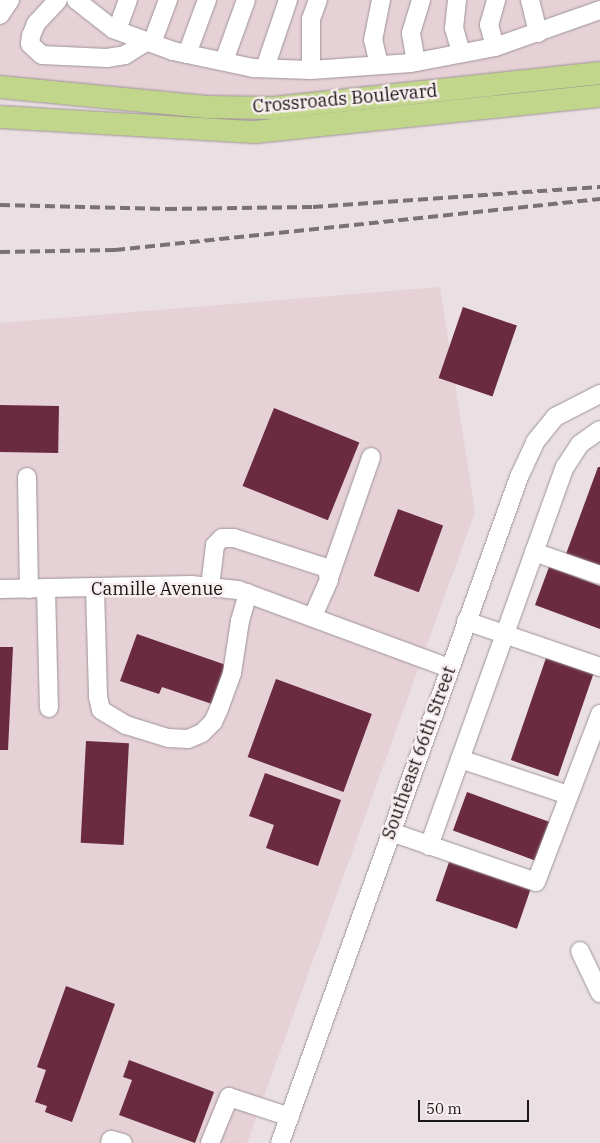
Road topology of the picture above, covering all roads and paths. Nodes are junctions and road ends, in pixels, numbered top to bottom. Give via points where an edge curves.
1 (10, 0) edge
2 (58, 0) edge
3 (76, 0) edge
4 (128, 0) edge
5 (168, 0) edge
6 (207, 0) edge
7 (246, 0) edge
8 (288, 0) edge
9 (318, 0) edge
10 (381, 0) edge
11 (421, 0) edge
12 (457, 0) edge
13 (496, 0) edge
14 (530, 0) edge
15 (597, 8) edge
16 (0, 15) edge
17 (117, 30) junction
18 (538, 33) junction
19 (149, 42) junction
20 (495, 47) junction
21 (461, 53) junction
22 (187, 54) junction
23 (224, 61) junction
24 (416, 62) junction
25 (379, 65) junction
26 (264, 68) junction
27 (311, 70) junction
28 (600, 73) edge
29 (0, 87) edge
30 (600, 96) edge
31 (0, 116) edge
32 (600, 394) edge
33 (600, 430) edge
34 (371, 457) dead end
35 (27, 477) dead end
36 (534, 552) junction
37 (330, 575) junction
38 (600, 575) edge
39 (210, 587) junction
40 (95, 588) junction
41 (0, 589) edge
42 (37, 589) junction
43 (248, 593) junction
44 (313, 616) junction
45 (466, 621) junction
46 (504, 636) junction
47 (600, 667) edge
48 (449, 668) junction
49 (49, 708) dead end
50 (600, 714) edge
51 (460, 759) junction
52 (568, 795) junction
53 (391, 832) junction
54 (429, 846) junction
55 (580, 951) dead end
56 (600, 993) edge
57 (290, 1117) junction
58 (110, 1143) edge
59 (123, 1143) edge
60 (210, 1143) edge
61 (280, 1143) edge

1 - 16 street
2 - 19 street via 36,24 31,36 30,44 42,55 107,58 125,55
3 - 17 street
4 - 17 street
5 - 19 street
6 - 22 street
7 - 23 street
8 - 26 street
9 - 27 street via 311,19
10 - 25 street via 373,40
11 - 24 street via 411,33
12 - 21 street via 454,28
13 - 20 street via 489,25
14 - 18 street
15 - 18 street
17 - 19 street
18 - 20 street
19 - 22 street
20 - 21 street
21 - 24 street
22 - 23 street
23 - 26 street
24 - 25 street
25 - 27 street
26 - 27 street
28 - 29 main road, Crossroads Boulevard via 273,108 207,107
30 - 31 main road, Crossroads Boulevard via 255,132
32 - 45 street, Southeast 66th Street via 556,417 535,442
33 - 36 street via 580,444 565,467
34 - 37 street
35 - 42 street
36 - 38 street
36 - 46 street
37 - 39 street via 327,568 234,538 222,538 212,554
37 - 44 street
39 - 40 street, Camille Avenue
39 - 43 street, Camille Avenue
40 - 42 street, Camille Avenue
40 - 43 street via 98,698 102,710 126,725 168,738 188,738 202,733 213,722 232,673
41 - 42 street, Camille Avenue
42 - 49 street
43 - 44 street, Camille Avenue
44 - 48 street, Camille Avenue
45 - 46 street
45 - 48 street, Southeast 66th Street
46 - 47 street
46 - 51 street
48 - 53 street, Southeast 66th Street
50 - 52 street
51 - 52 street
51 - 54 street
52 - 54 street via 536,882
53 - 54 street
53 - 57 street, Southeast 66th Street
55 - 56 street
57 - 60 street via 229,1097
57 - 61 street, Southeast 66th Street
58 - 59 street via 110,1140

